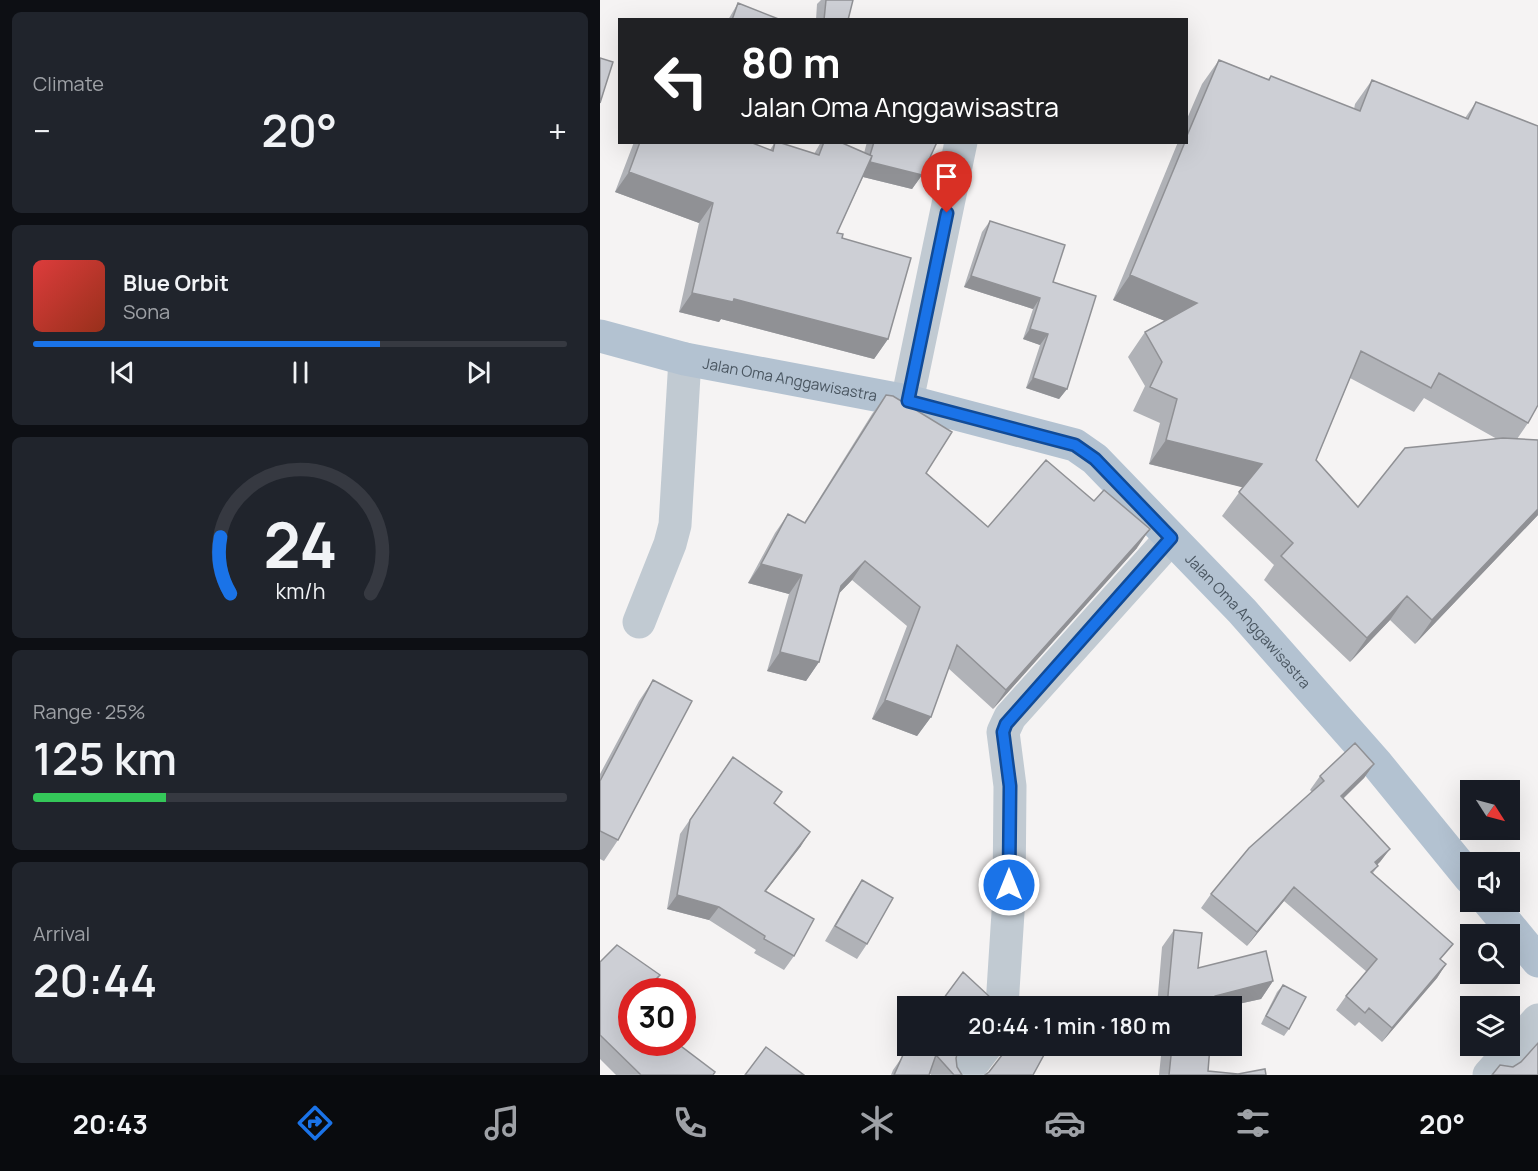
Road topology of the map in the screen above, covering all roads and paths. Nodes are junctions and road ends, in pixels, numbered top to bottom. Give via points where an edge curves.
1 (961, 144) edge
2 (600, 336) edge
3 (685, 359) junction
4 (908, 401) junction
5 (1171, 538) junction
6 (639, 622) dead end
7 (1460, 866) edge
8 (1497, 912) edge
9 (1538, 961) edge
10 (1003, 996) edge
11 (1538, 1020) edge
12 (978, 1056) edge
13 (964, 1075) edge
14 (1489, 1075) edge

1 - 4 street
2 - 3 main road, Jalan Oma Anggawisastra
3 - 4 main road, Jalan Oma Anggawisastra
3 - 6 street via 675,525
4 - 5 main road, Jalan Oma Anggawisastra via 1075,445 1095,459
5 - 7 main road, Jalan Oma Anggawisastra via 1377,764
5 - 10 street via 1010,717 1003,732 1010,808
8 - 9 main road
11 - 14 street
12 - 13 street

